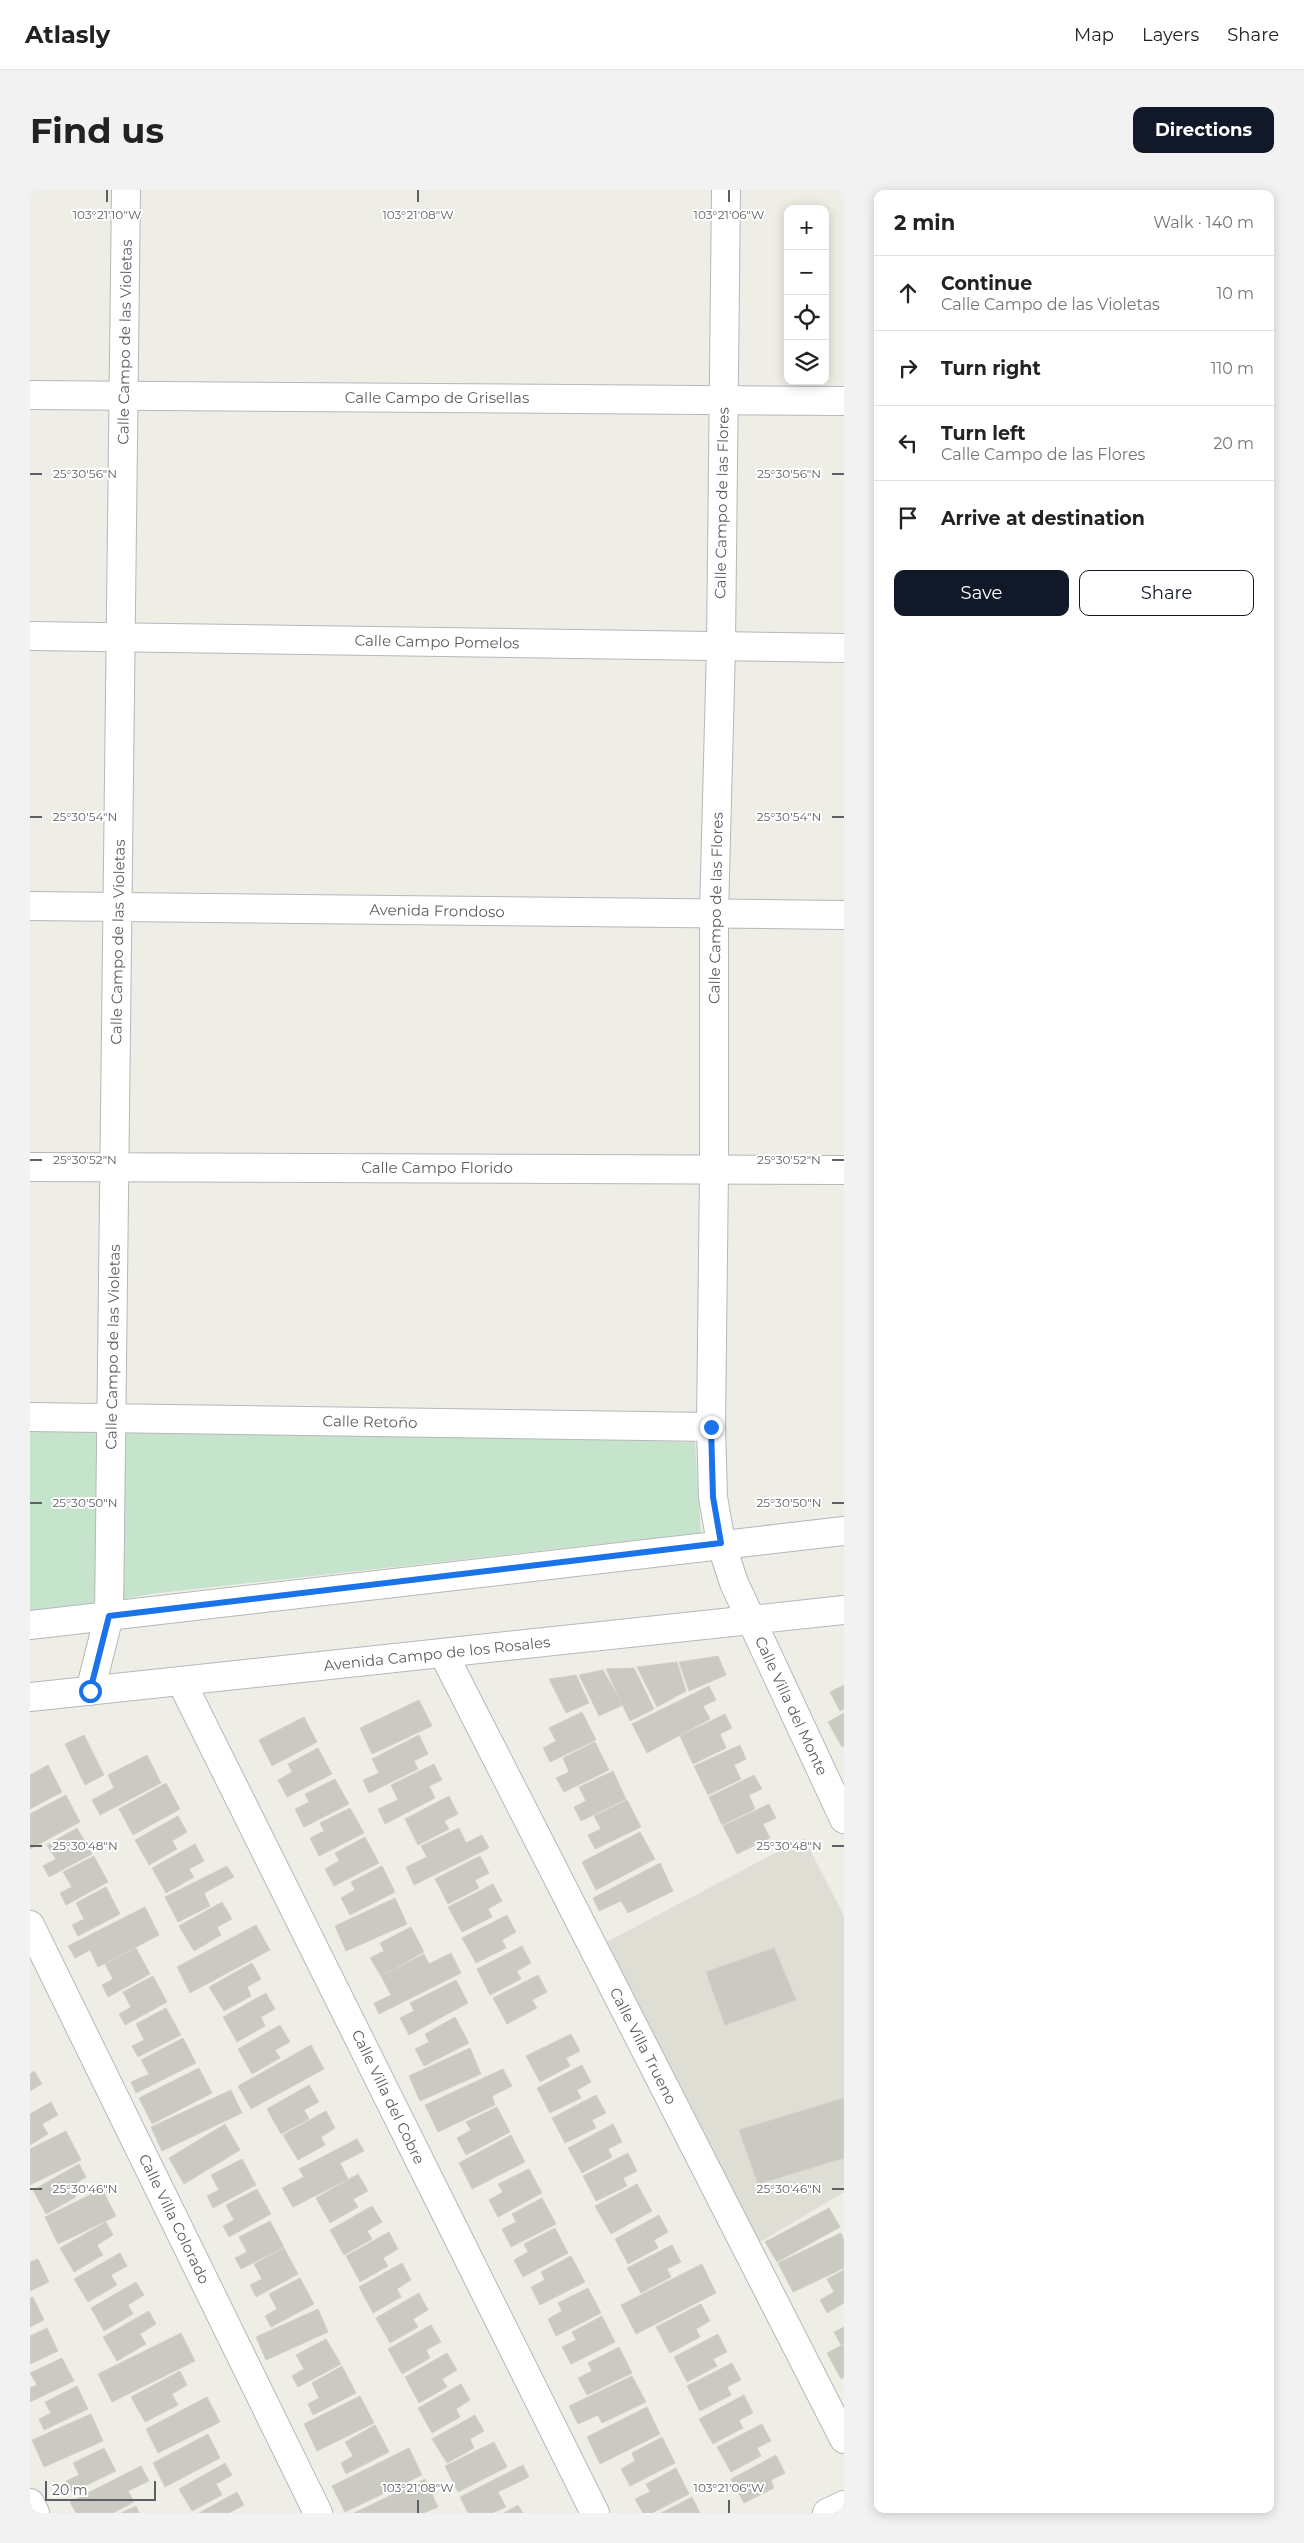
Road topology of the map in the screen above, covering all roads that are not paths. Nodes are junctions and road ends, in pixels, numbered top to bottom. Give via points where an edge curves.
1 (126, 190) edge
2 (726, 190) edge
3 (30, 395) edge
4 (124, 396) junction
5 (724, 400) junction
6 (844, 401) edge
7 (30, 636) edge
8 (121, 638) junction
9 (721, 647) junction
10 (844, 648) edge
11 (30, 906) edge
12 (118, 907) junction
13 (714, 914) junction
14 (844, 915) edge
15 (30, 1167) edge
16 (116, 1167) junction
17 (714, 1170) junction
18 (844, 1170) edge
19 (30, 1417) edge
20 (113, 1418) junction
21 (711, 1427) junction
22 (844, 1531) edge
23 (721, 1543) junction
24 (844, 1610) edge
25 (109, 1616) junction
26 (751, 1620) junction
27 (30, 1625) edge
28 (443, 1653) junction
29 (181, 1681) junction
30 (90, 1691) junction
31 (30, 1697) edge
32 (844, 1818) edge
33 (30, 1925) edge
34 (844, 2439) edge
35 (30, 2503) edge
36 (844, 2504) edge
37 (35, 2513) edge
38 (318, 2513) edge
39 (595, 2513) edge
40 (827, 2513) edge

1 - 4 street, Calle Campo de las Violetas
2 - 5 street, Calle Campo de las Flores
3 - 4 street, Calle Campo de Grisellas
4 - 5 street, Calle Campo de Grisellas
4 - 8 street, Calle Campo de las Violetas
5 - 6 street, Calle Campo de Grisellas
5 - 9 street, Calle Campo de las Flores
7 - 8 street, Calle Campo Pomelos
8 - 9 street, Calle Campo Pomelos
8 - 12 street, Calle Campo de las Violetas
9 - 10 street, Calle Campo Pomelos
9 - 13 street, Calle Campo de las Flores
11 - 12 street, Avenida Frondoso
12 - 13 street, Avenida Frondoso
12 - 16 street, Calle Campo de las Violetas
13 - 14 street, Avenida Frondoso
13 - 17 street, Calle Campo de las Flores
15 - 16 street, Calle Campo Florido
16 - 17 street, Calle Campo Florido
16 - 20 street, Calle Campo de las Violetas
17 - 18 street, Calle Campo Florido
17 - 21 street, Calle Campo de las Flores
19 - 20 street, Calle Retoño
20 - 21 street, Calle Retoño
20 - 25 street, Calle Campo de las Violetas
21 - 23 street, Calle Campo de las Flores via 713,1497
22 - 23 street
23 - 25 street
23 - 26 street, Calle Campo de las Flores
24 - 26 street, Avenida Campo de los Rosales
25 - 27 street
25 - 30 street, Calle Campo de las Violetas
26 - 28 street, Avenida Campo de los Rosales
26 - 32 street, Calle Villa del Monte
28 - 29 street, Avenida Campo de los Rosales
28 - 34 street, Calle Villa Trueno
29 - 30 street, Avenida Campo de los Rosales
29 - 39 street, Calle Villa del Cobre
30 - 31 street, Avenida Campo de los Rosales
33 - 38 street, Calle Villa Colorado
35 - 37 street
36 - 40 street

